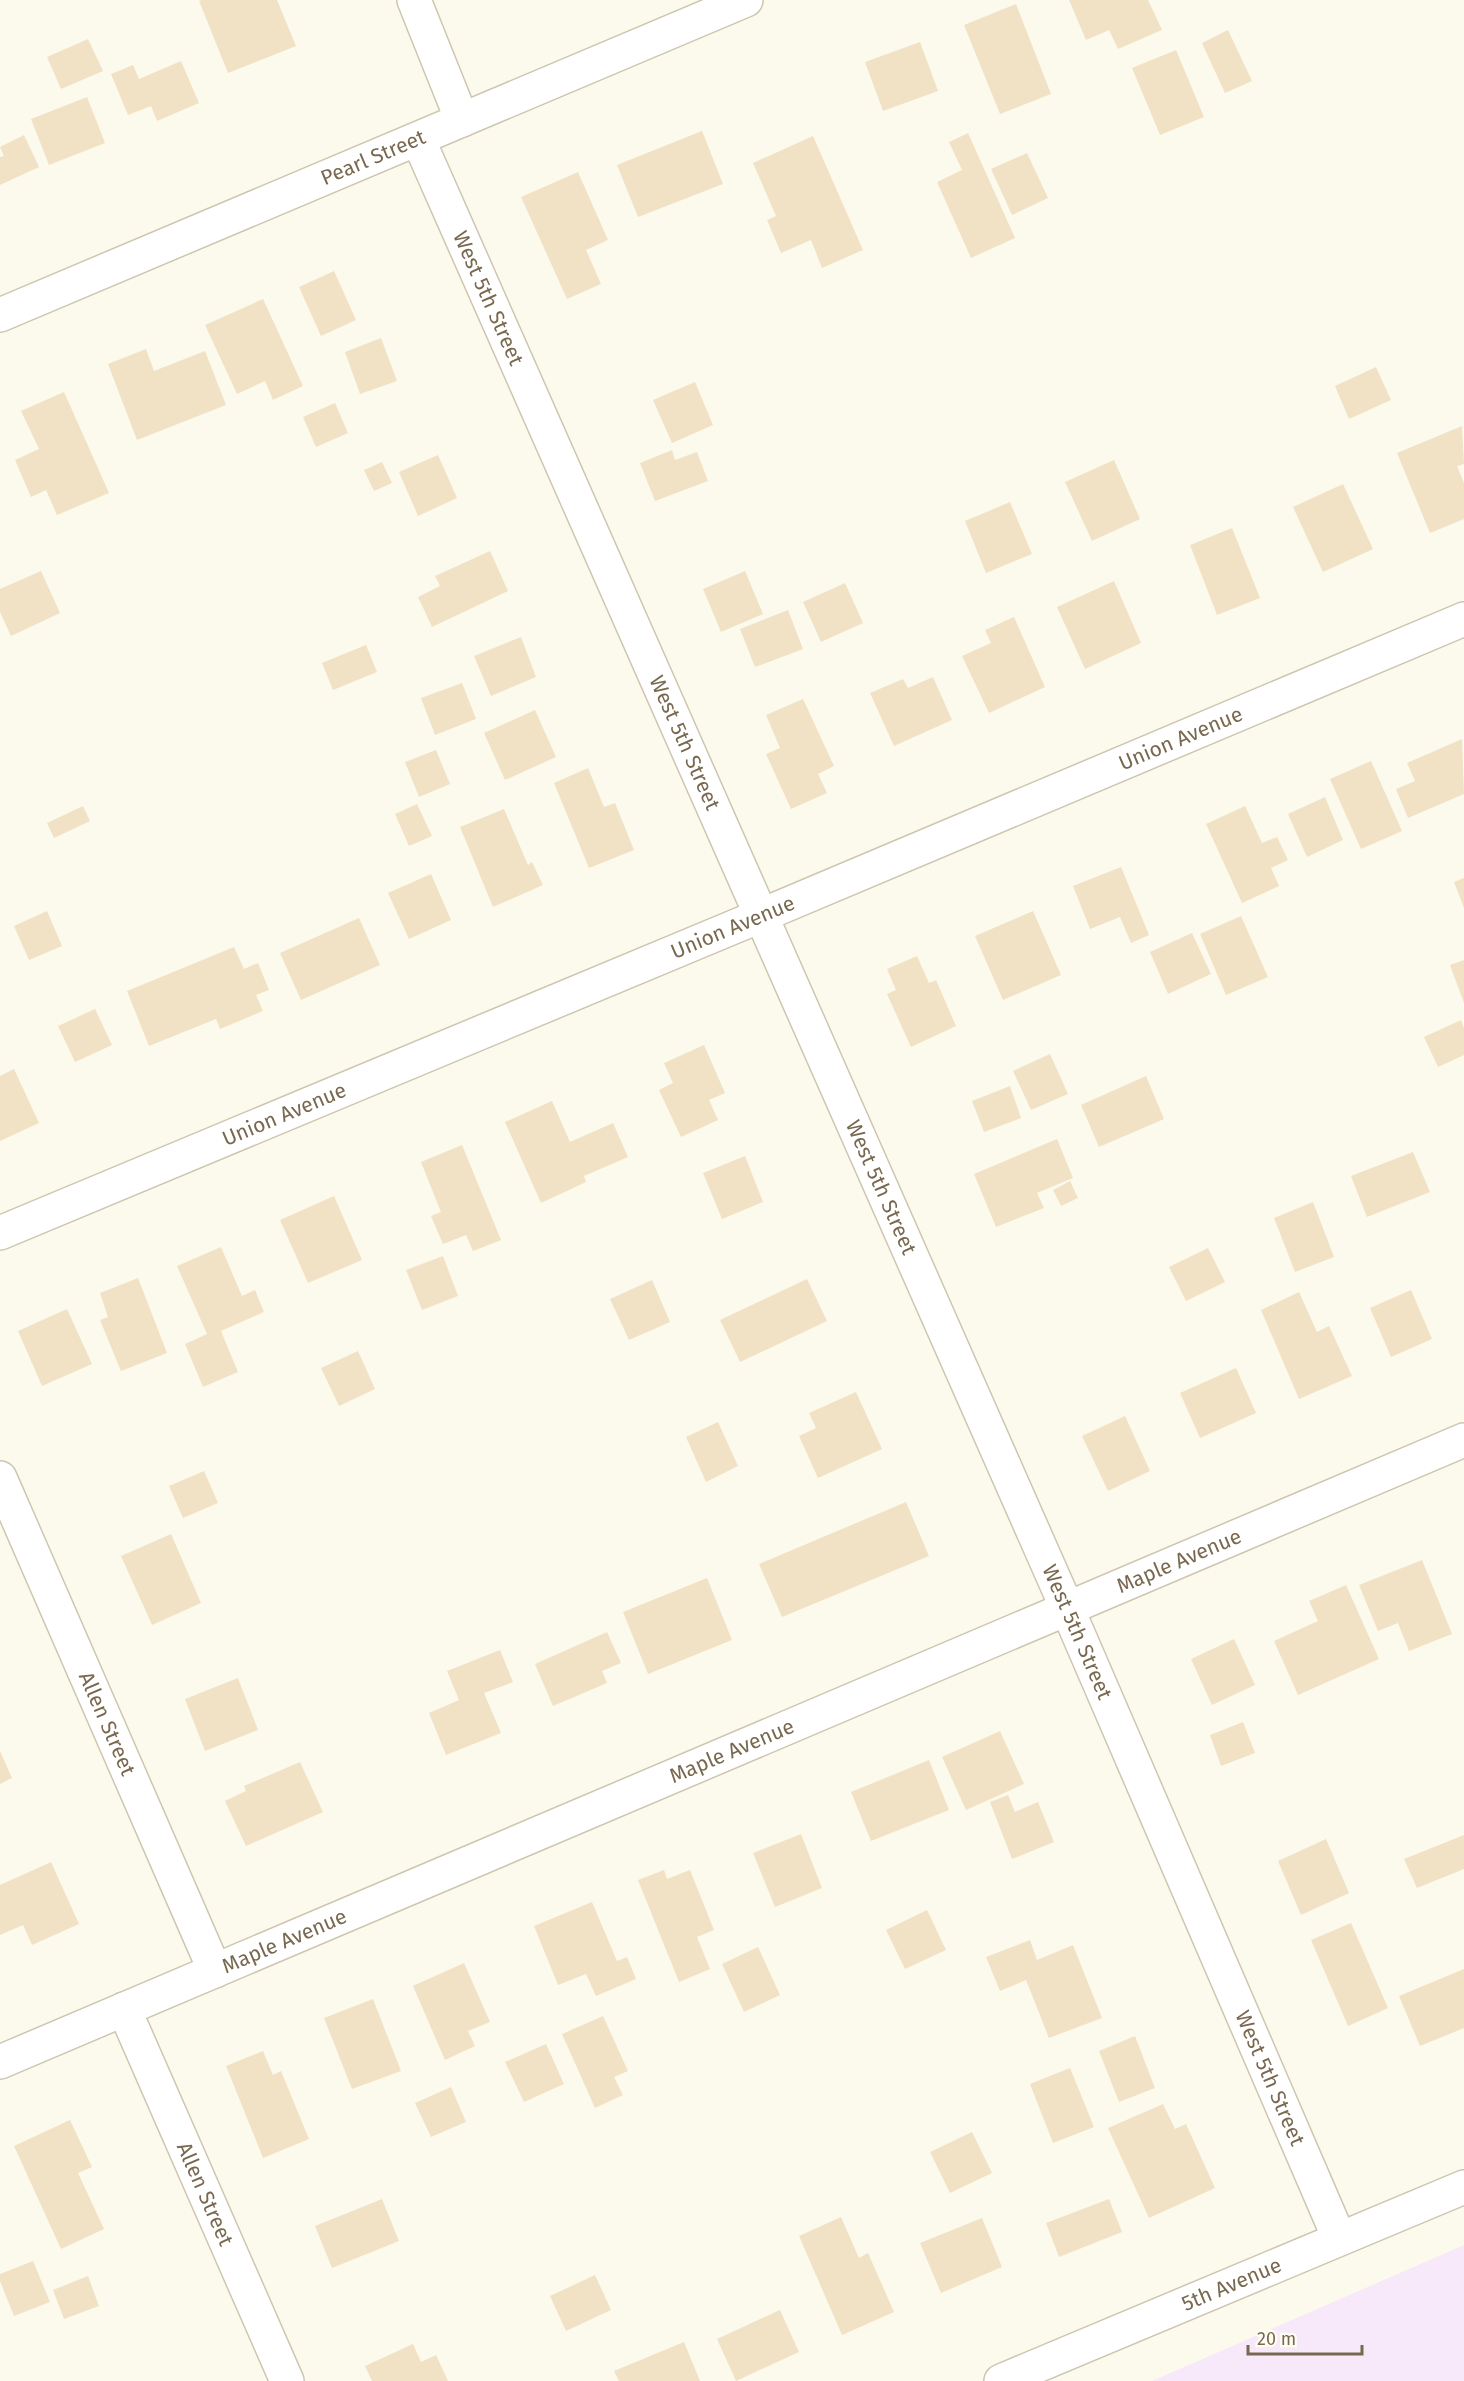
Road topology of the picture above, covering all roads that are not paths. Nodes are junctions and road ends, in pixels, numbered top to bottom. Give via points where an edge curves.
1 (414, 0) edge
2 (746, 0) edge
3 (462, 120) junction
4 (418, 139) junction
5 (0, 315) edge
6 (1464, 618) edge
7 (760, 916) junction
8 (0, 1233) edge
9 (1464, 1440) edge
10 (0, 1479) edge
11 (1067, 1608) junction
12 (215, 1971) junction
13 (124, 2009) junction
14 (0, 2062) edge
15 (1464, 2187) edge
16 (1340, 2238) junction
17 (287, 2381) edge
18 (1001, 2381) edge

1 - 3 street
2 - 3 street, Pearl Street
3 - 4 street, Pearl Street
4 - 5 street, Pearl Street
4 - 7 street, West 5th Street
6 - 7 street, Union Avenue
7 - 8 street, Union Avenue
7 - 11 street, West 5th Street
9 - 11 street, Maple Avenue
10 - 12 street, Allen Street
11 - 12 street, Maple Avenue
11 - 16 street, West 5th Street
12 - 13 street, Maple Avenue
13 - 14 street, Maple Avenue
13 - 17 street, Allen Street
15 - 16 street, 5th Avenue
16 - 18 street, 5th Avenue

